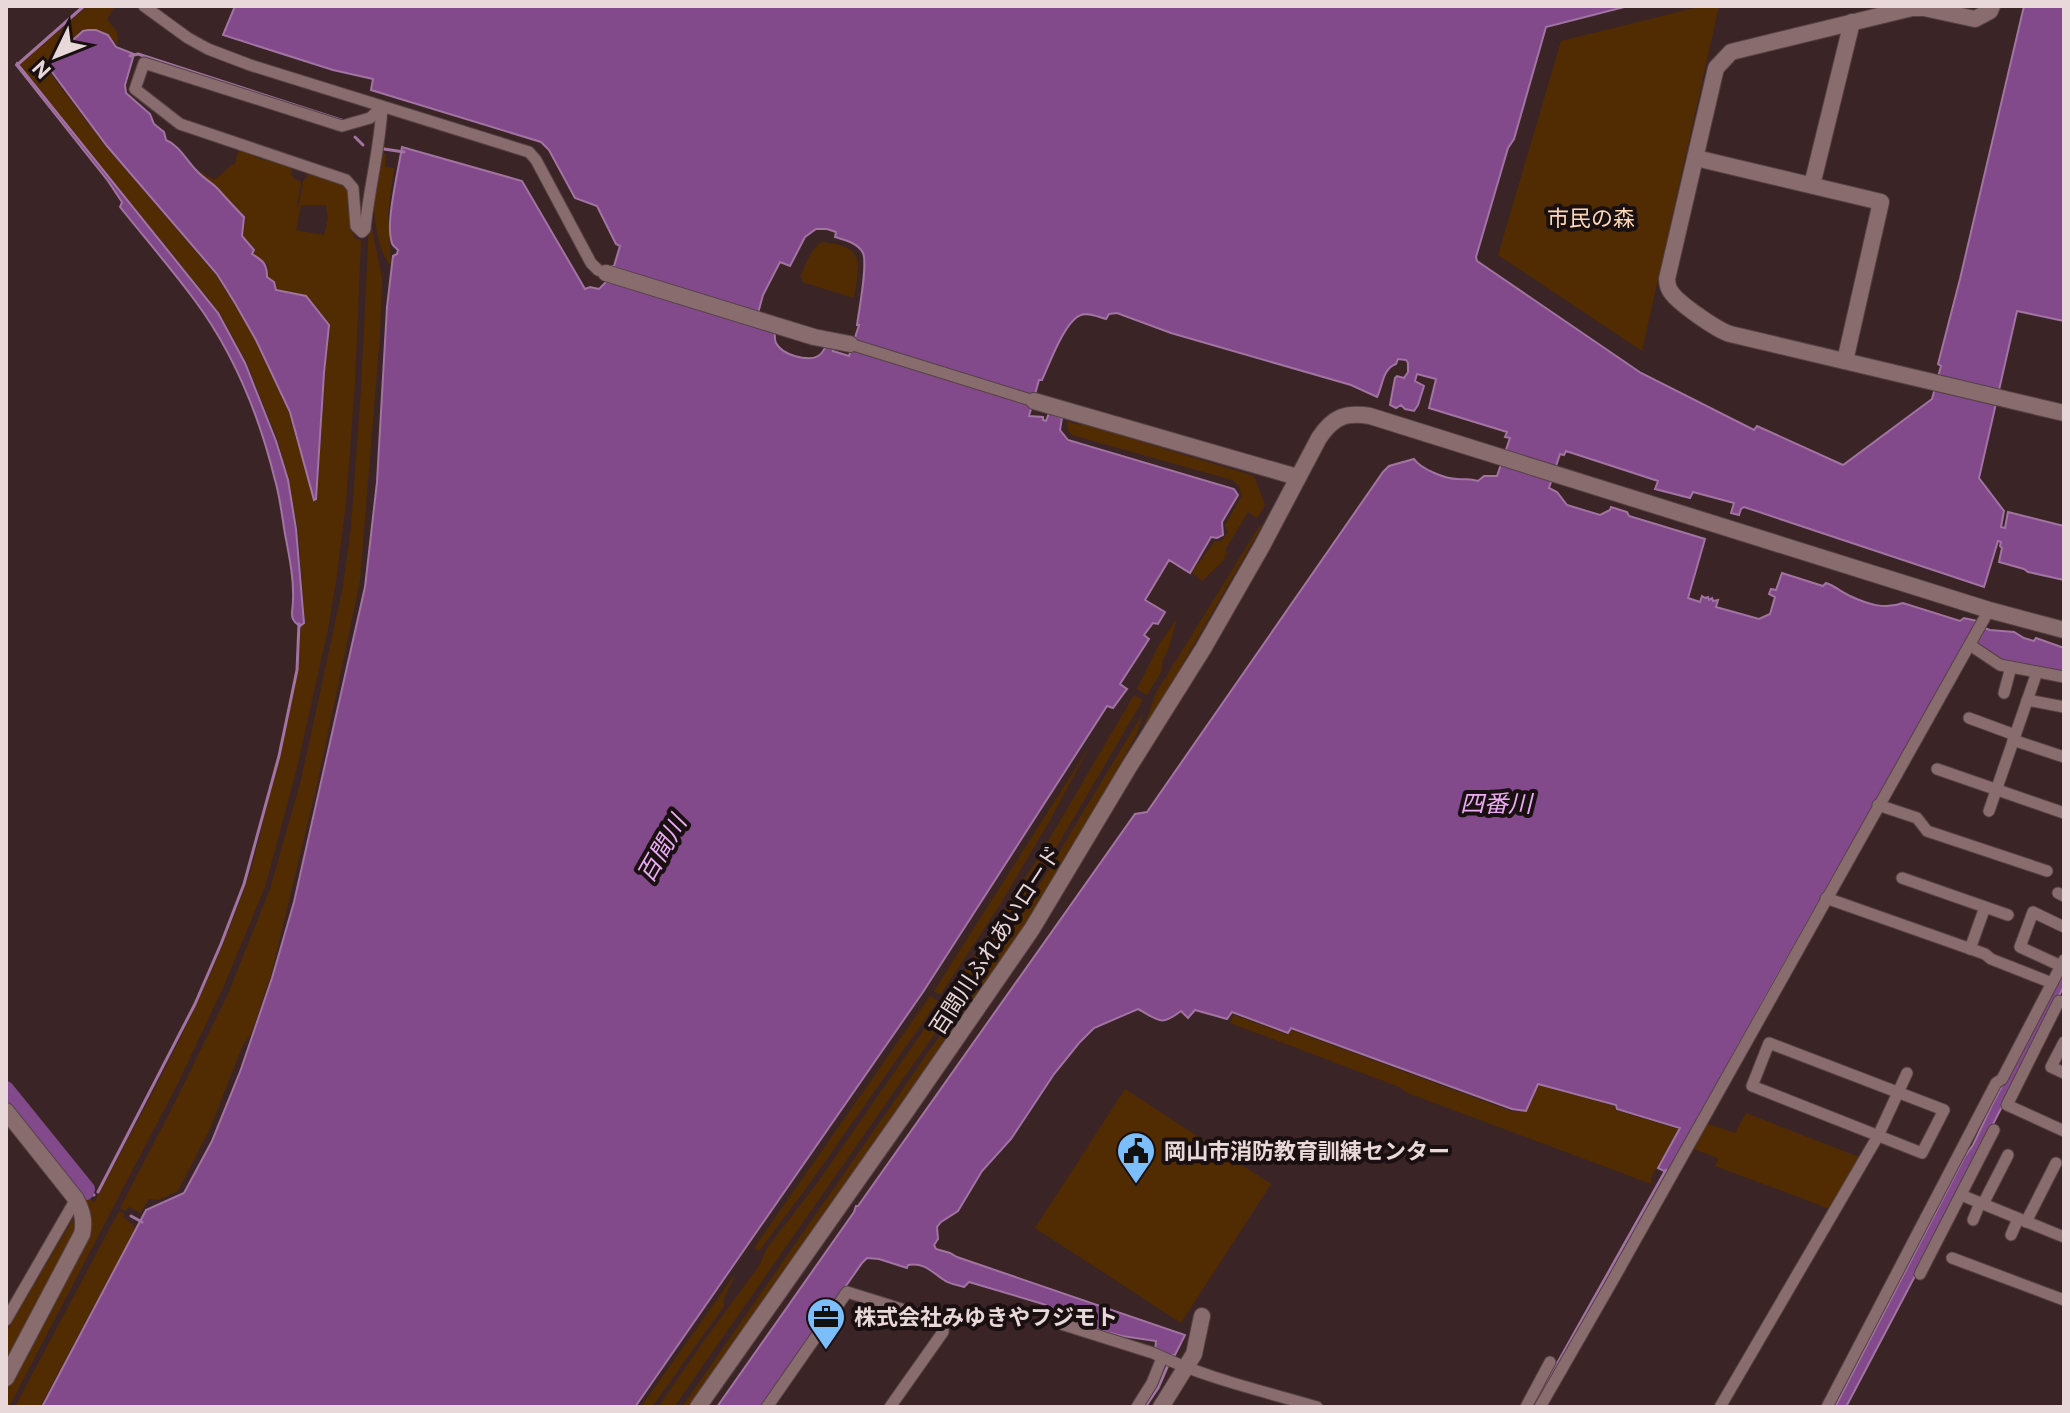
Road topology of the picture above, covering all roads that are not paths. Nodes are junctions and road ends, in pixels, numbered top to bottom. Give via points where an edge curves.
1 (144, 6) edge
2 (1992, 6) edge
3 (1852, 22) junction
4 (382, 107) junction
5 (1696, 158) junction
6 (1812, 185) junction
7 (606, 273) joint
8 (850, 344) joint
9 (1845, 361) junction
10 (1034, 401) joint
11 (2064, 413) edge
12 (1297, 477) junction
13 (1985, 617) junction
14 (2064, 630) edge
15 (1971, 644) junction
16 (2011, 667) junction
17 (2037, 672) junction
18 (2064, 677) edge
19 (2004, 693) dead end
20 (2027, 700) junction
21 (2064, 707) edge
22 (1969, 718) dead end
23 (2014, 738) junction
24 (2064, 757) edge
25 (1937, 769) dead end
26 (1996, 789) junction
27 (1878, 805) junction
28 (1989, 811) dead end
29 (2064, 813) edge
30 (2047, 871) dead end
31 (1902, 878) dead end
32 (1826, 898) junction
33 (1985, 907) junction
34 (2008, 915) dead end
35 (2064, 927) edge
36 (1970, 949) junction
37 (2062, 963) edge
38 (2052, 983) junction
39 (2059, 1001) dead end
40 (2064, 1042) edge
41 (1907, 1073) dead end
42 (2064, 1073) edge
43 (1899, 1091) junction
44 (6, 1111) edge
45 (1994, 1130) dead end
46 (2064, 1131) edge
47 (1878, 1136) junction
48 (2008, 1155) dead end
49 (2056, 1163) dead end
50 (1961, 1195) junction
51 (76, 1199) junction
52 (1981, 1204) junction
53 (1973, 1220) dead end
54 (2022, 1220) junction
55 (2062, 1233) edge
56 (2011, 1235) dead end
57 (1952, 1258) dead end
58 (1920, 1274) dead end
59 (2064, 1300) edge
60 (1202, 1316) dead end
61 (6, 1320) edge
62 (1058, 1323) dead end
63 (1172, 1361) junction
64 (1550, 1362) dead end
65 (6, 1378) edge
66 (1542, 1391) junction
67 (698, 1407) edge
68 (767, 1407) edge
69 (890, 1407) edge
70 (1137, 1407) edge
71 (1161, 1407) edge
72 (1317, 1407) edge
73 (1526, 1407) edge
74 (1540, 1407) edge
75 (1720, 1407) edge
76 (1827, 1407) edge

1 - 4 street via 208,49
2 - 3 street via 1975,19 1917,7
3 - 5 street via 1731,52 1716,68
3 - 6 street
4 - 4 street via 370,118 342,126 144,63 135,89 180,124 346,180 353,188 356,226 362,232
4 - 7 street via 529,152 591,263
5 - 6 street
5 - 9 street via 1667,279 1672,294 1723,332
6 - 9 street via 1881,202
7 - 8 street
8 - 10 street
9 - 11 street
10 - 12 street
12 - 13 street, 百間川ふれあいロード via 1335,420 1349,414 1370,416
12 - 67 street, 百間川ふれあいロード via 1203,649 1032,929
13 - 14 street
13 - 15 street
15 - 16 street
15 - 27 street
16 - 17 street
16 - 19 street
17 - 18 street
17 - 20 street
20 - 21 street
20 - 23 street
22 - 23 street
23 - 24 street
23 - 26 street
25 - 26 street
26 - 28 street
26 - 29 street
27 - 30 street via 1917,818 1927,831
27 - 32 street
31 - 33 street
32 - 36 street
32 - 66 street via 1613,1280
33 - 34 street
33 - 36 street
35 - 37 street via 2033,912 2020,947
36 - 38 street
37 - 38 street
38 - 76 street
39 - 46 street via 2007,1105
40 - 42 street via 2051,1067
41 - 43 street
43 - 47 street
43 - 47 street via 1944,1110 1922,1153
43 - 47 street via 1769,1043 1752,1086
44 - 51 street
45 - 50 street
47 - 75 street
48 - 52 street
49 - 54 street
50 - 52 street
50 - 58 street
51 - 61 street
51 - 65 street via 84,1216 82,1234
52 - 53 street
52 - 54 street
54 - 55 street
54 - 56 street
57 - 59 street
60 - 63 street via 1194,1354
62 - 63 street
63 - 70 street
63 - 71 street
63 - 72 street
64 - 66 street
66 - 73 street
66 - 74 street
68 - 69 street via 847,1292 943,1322 943,1332

